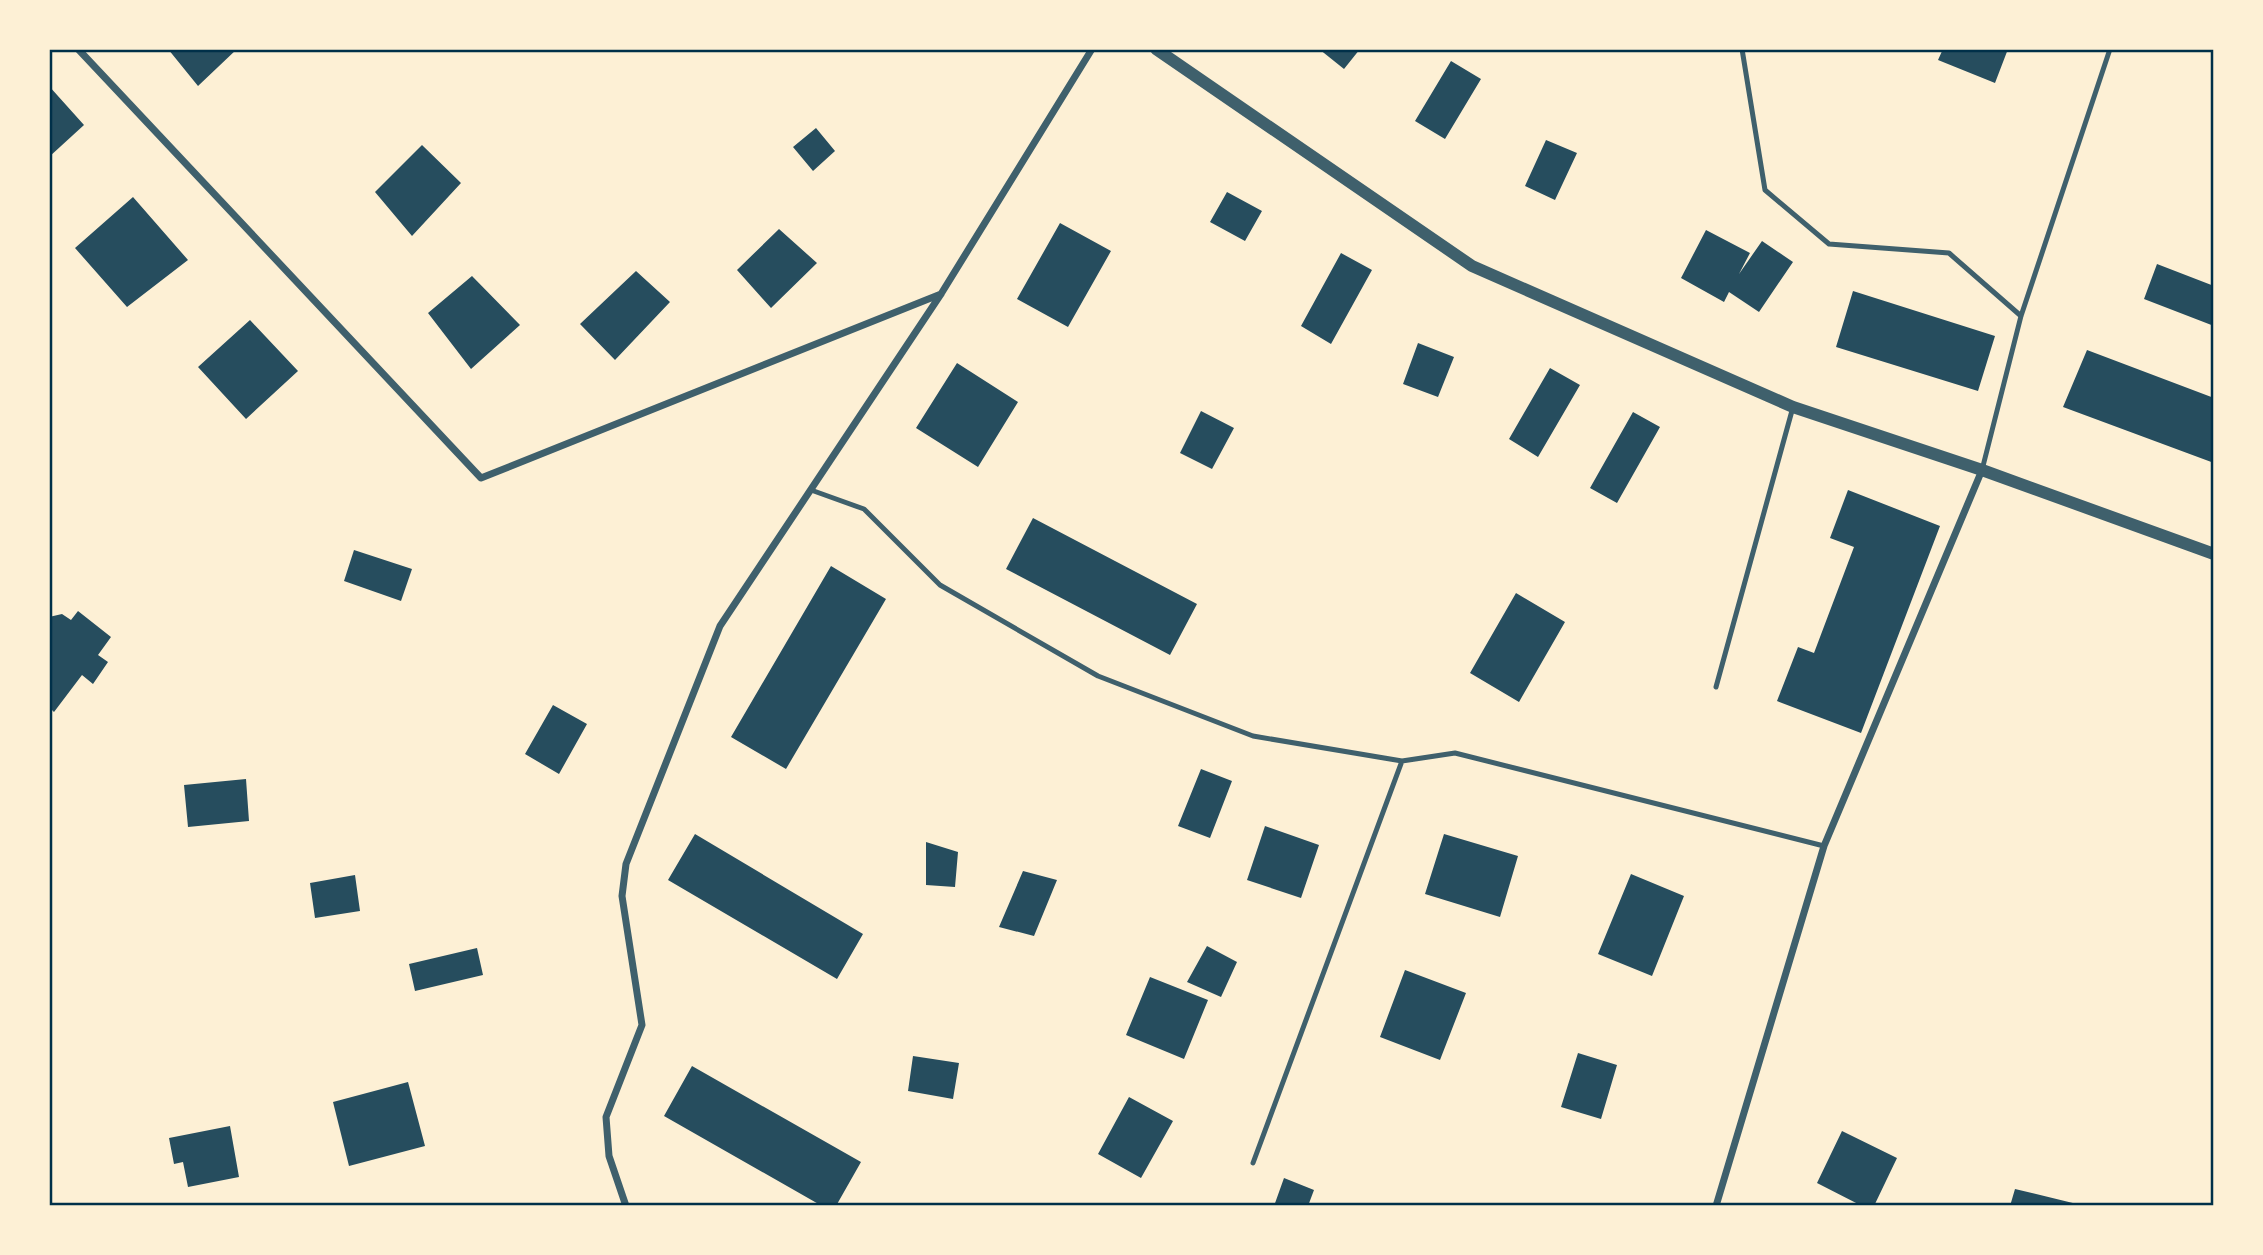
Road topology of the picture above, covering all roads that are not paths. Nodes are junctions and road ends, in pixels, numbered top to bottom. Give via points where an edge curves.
1 (78, 49) edge
2 (1092, 49) edge
3 (1156, 49) edge
4 (1742, 49) edge
5 (2110, 49) edge
6 (941, 294) junction
7 (2021, 316) junction
8 (1793, 407) junction
9 (1982, 470) junction
10 (811, 490) junction
11 (2214, 554) edge
12 (1716, 687) dead end
13 (1402, 761) junction
14 (1824, 846) junction
15 (1253, 1163) dead end
16 (626, 1206) edge
17 (1716, 1206) edge

1 - 6 street via 481,478
2 - 6 street
3 - 8 street via 1472,266
4 - 7 lane via 1765,190 1829,244 1949,253
5 - 7 lane
6 - 10 street
7 - 9 lane
8 - 9 street
8 - 12 lane
9 - 11 street
9 - 14 street
10 - 13 lane via 864,509 940,585 1098,676 1253,736
10 - 16 street via 720,626 626,863 622,896 642,1025 606,1117 609,1156
13 - 14 lane via 1455,753
13 - 15 lane
14 - 17 street

